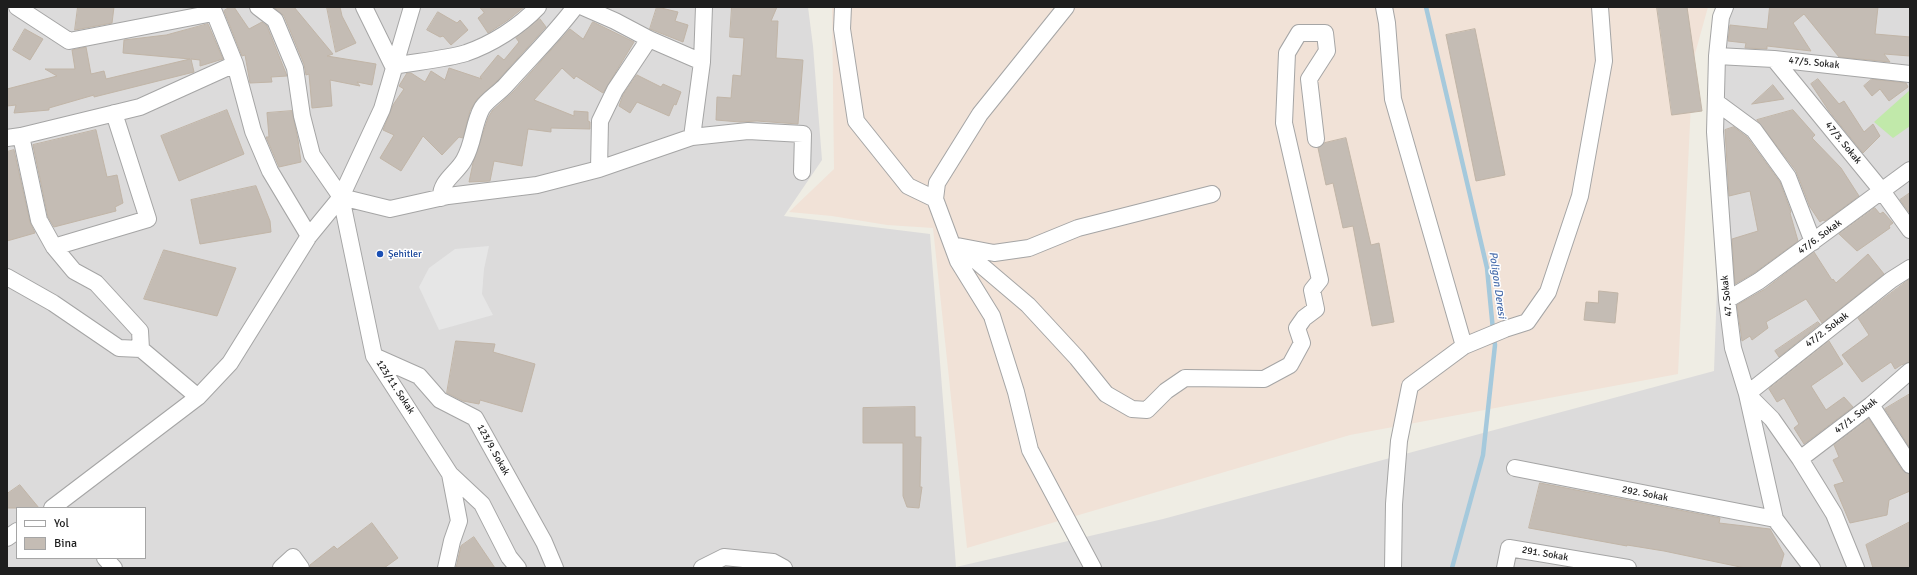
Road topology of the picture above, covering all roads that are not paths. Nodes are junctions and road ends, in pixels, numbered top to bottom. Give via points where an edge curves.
1 (17, 7) edge
2 (258, 7) edge
3 (364, 7) edge
4 (412, 7) edge
5 (538, 7) edge
6 (575, 7) edge
7 (583, 7) edge
8 (704, 7) edge
9 (842, 7) edge
10 (1066, 7) edge
11 (1384, 7) edge
12 (1600, 7) edge
13 (1725, 7) edge
14 (213, 10) edge
15 (618, 14) edge
16 (649, 40) junction
17 (1717, 56) junction
18 (1774, 59) junction
19 (702, 62) junction
20 (235, 64) junction
21 (393, 66) junction
22 (1910, 74) edge
23 (1716, 102) junction
24 (114, 113) junction
25 (14, 137) edge
26 (692, 137) junction
27 (1316, 139) dead end
28 (599, 169) junction
29 (1910, 170) edge
30 (802, 172) dead end
31 (1882, 191) junction
32 (1212, 194) dead end
33 (342, 197) junction
34 (441, 198) junction
35 (935, 199) junction
36 (1910, 230) edge
37 (309, 236) junction
38 (1813, 242) junction
39 (952, 245) junction
40 (54, 247) junction
41 (958, 260) junction
42 (1910, 268) edge
43 (7, 277) edge
44 (1727, 300) junction
45 (1464, 346) junction
46 (141, 348) junction
47 (374, 356) junction
48 (1910, 371) edge
49 (1746, 394) junction
50 (198, 397) junction
51 (1871, 405) junction
52 (1800, 459) junction
53 (1910, 466) edge
54 (1516, 468) dead end
55 (450, 474) junction
56 (58, 507) edge
57 (1775, 519) junction
58 (16, 532) edge
59 (7, 538) edge
60 (106, 559) edge
61 (114, 568) edge
62 (280, 568) edge
63 (301, 568) edge
64 (446, 568) edge
65 (518, 568) edge
66 (556, 568) edge
67 (702, 568) edge
68 (784, 568) edge
69 (1093, 568) edge
70 (1393, 568) edge
71 (1505, 568) edge
72 (1628, 568) edge
73 (1812, 568) edge
74 (1856, 568) edge

1 - 14 street via 69,41
2 - 33 street via 275,20 294,68 312,155
3 - 21 street
4 - 21 street
5 - 21 street via 499,37 465,53
6 - 34 street via 542,47 485,104 476,122 469,150 457,171 443,186
7 - 15 street
8 - 19 street
9 - 35 street via 842,29 856,121 908,186
10 - 35 street via 980,114 937,183
11 - 45 street via 1393,98
12 - 45 street via 1604,61 1580,196 1548,292 1527,322
13 - 17 street, 47. Sokak via 1721,17
14 - 20 street
15 - 16 street
16 - 19 street
16 - 28 street via 614,90 600,121
17 - 18 street, 47/5. Sokak
17 - 23 street, 47. Sokak
18 - 22 street, 47/5. Sokak
18 - 31 street, 47/3. Sokak
19 - 26 street
20 - 24 street via 140,107
20 - 37 street via 253,131 268,164
21 - 33 street via 382,109
23 - 38 street via 1754,130 1788,177
23 - 44 street, 47. Sokak via 1715,132
24 - 25 street
24 - 40 street via 148,219
25 - 40 street via 39,220
26 - 28 street
26 - 30 street via 748,131 803,134
27 - 41 street via 1309,79 1327,51 1325,33 1299,33 1287,53 1284,123 1320,280 1312,290 1316,309 1304,318 1297,328 1302,343 1290,365 1264,379 1185,378 1166,391 1147,410 1132,409 1106,394 1077,358 1022,300 976,260
28 - 34 street via 537,185
29 - 31 street, 47/6. Sokak
31 - 36 street, 47/3. Sokak
31 - 38 street, 47/6. Sokak
32 - 39 street via 1078,228 1029,248 994,253
33 - 34 street via 390,209
33 - 37 street
33 - 47 street, 123/11. Sokak
35 - 39 street
37 - 50 street via 230,363
38 - 44 street, 47/6. Sokak via 1759,281
39 - 41 street
40 - 46 street via 74,271 96,283 140,331
41 - 69 street via 992,316 1016,392 1030,450
42 - 49 street, 47/2. Sokak via 1891,280
43 - 46 street via 52,303 119,348
44 - 49 street, 47. Sokak via 1733,348
45 - 70 street via 1410,386 1398,441
46 - 50 street
47 - 55 street, 123/11. Sokak
47 - 66 street, 123/9. Sokak via 419,376 440,400 475,418
48 - 51 street, 47/1. Sokak
49 - 52 street via 1772,419
49 - 57 street, 47. Sokak
50 - 56 street
51 - 52 street, 47/1. Sokak
51 - 53 street
52 - 74 street via 1834,514
54 - 57 street, 292. Sokak
55 - 64 street, 123/11. Sokak via 458,521
55 - 65 street via 482,504 509,557
57 - 73 street, 47. Sokak
58 - 59 street
60 - 61 street
62 - 63 street via 293,558
67 - 68 street via 724,557 773,562
71 - 72 street, 291. Sokak via 1509,548

